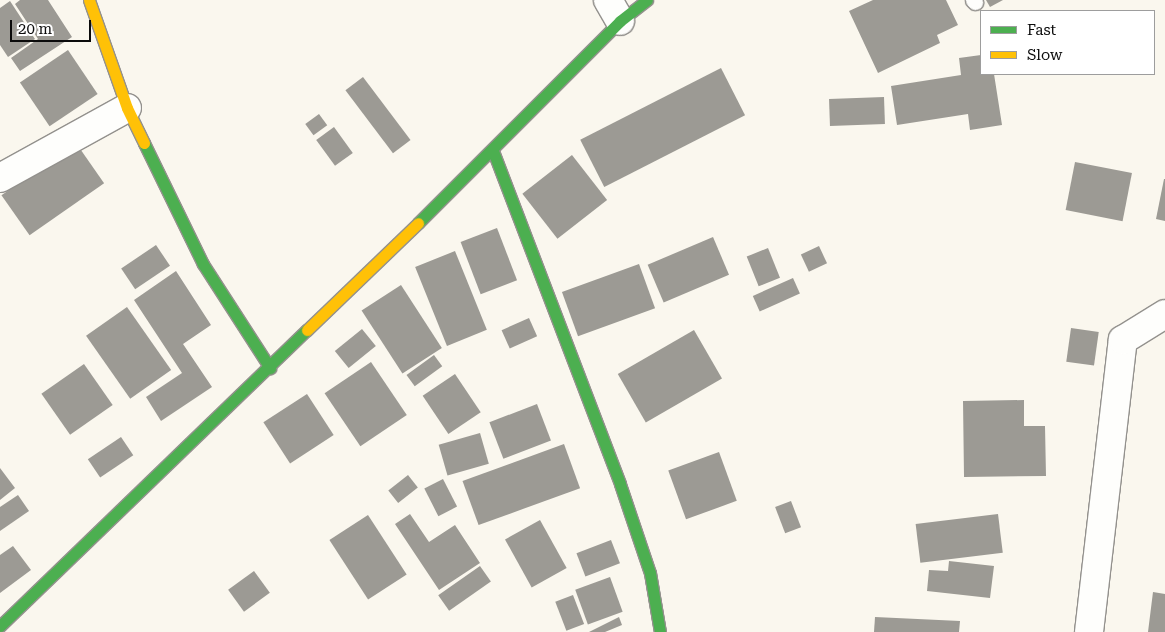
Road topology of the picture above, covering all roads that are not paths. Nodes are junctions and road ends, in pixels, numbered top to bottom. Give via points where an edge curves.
1 (89, 0) edge
2 (647, 0) edge
3 (614, 11) edge
4 (127, 108) junction
5 (493, 151) junction
6 (0, 178) edge
7 (1165, 314) edge
8 (270, 368) junction
9 (0, 626) edge
10 (660, 632) edge
11 (1089, 632) edge

1 - 4 street
2 - 3 street
3 - 5 street
4 - 6 street
4 - 8 street via 202,264
5 - 8 street
5 - 10 street via 620,484 650,573
7 - 11 street via 1123,340
8 - 9 street

